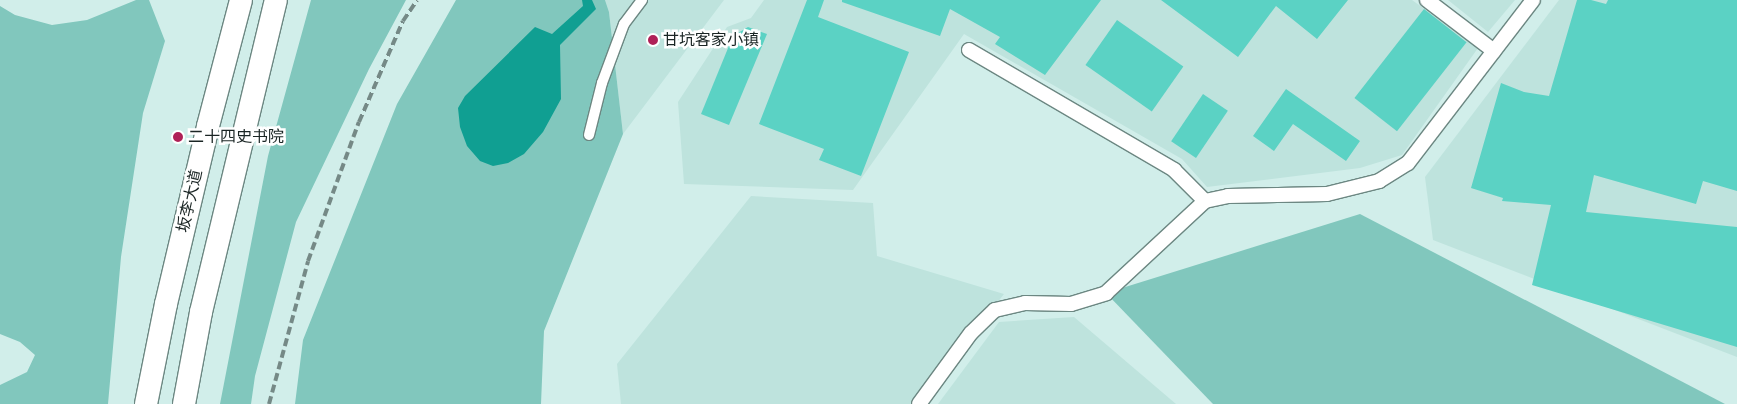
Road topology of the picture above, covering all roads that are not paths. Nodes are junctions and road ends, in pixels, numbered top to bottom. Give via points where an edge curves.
1 (241, 0) edge
2 (276, 0) edge
3 (642, 0) edge
4 (1427, 0) edge
5 (1533, 0) edge
6 (969, 50) dead end
7 (1494, 51) junction
8 (589, 135) dead end
9 (1205, 201) junction
10 (146, 404) edge
11 (184, 404) edge
12 (919, 404) edge

1 - 10 main road, 坂李大道 via 166,304
2 - 11 main road via 206,292
3 - 8 street via 624,24 602,83
4 - 7 street
5 - 7 street
6 - 9 street via 1174,170
7 - 9 street via 1408,163 1379,181 1327,194 1228,196
9 - 12 street via 1106,293 1071,304 1025,303 995,310 971,332

